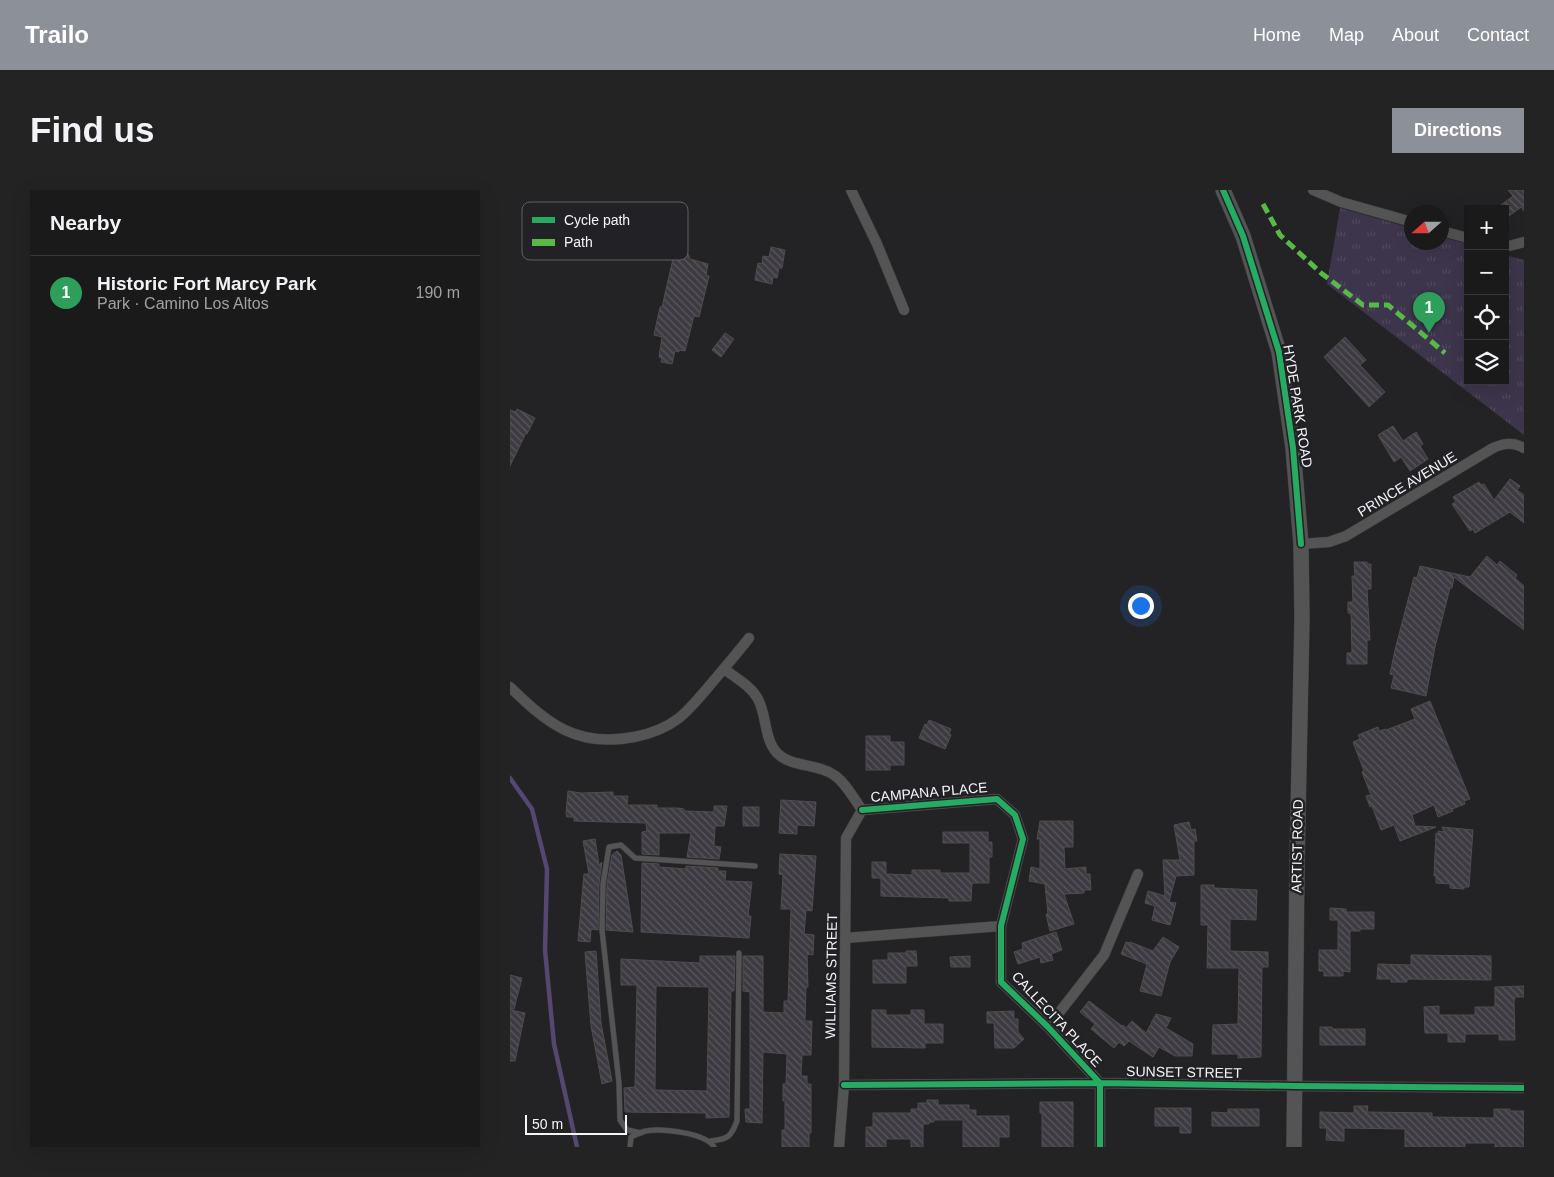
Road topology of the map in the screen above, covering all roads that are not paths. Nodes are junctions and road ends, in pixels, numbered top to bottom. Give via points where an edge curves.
1 (851, 190) edge
2 (1223, 190) edge
3 (1314, 190) edge
4 (1404, 220) edge
5 (1449, 233) edge
6 (1464, 237) edge
7 (1524, 242) edge
8 (1509, 246) edge
9 (904, 310) dead end
10 (1524, 448) edge
11 (1301, 544) junction
12 (749, 638) dead end
13 (724, 669) junction
14 (510, 687) edge
15 (997, 799) joint
16 (862, 810) junction
17 (755, 866) dead end
18 (1138, 874) dead end
19 (1001, 926) junction
20 (845, 938) junction
21 (739, 953) dead end
22 (1048, 1027) junction
23 (1100, 1082) junction
24 (844, 1085) junction
25 (1295, 1086) junction
26 (1524, 1088) edge
27 (641, 1134) junction
28 (711, 1142) junction
29 (630, 1147) edge
30 (714, 1147) edge
31 (839, 1147) edge
32 (1100, 1147) edge
33 (1294, 1147) edge

1 - 9 street
2 - 11 main road, HYDE PARK ROAD via 1244,236 1279,352 1293,448
3 - 4 street via 1342,202
5 - 6 street
7 - 8 street
10 - 11 street, PRINCE AVENUE via 1507,443 1493,448 1346,536 1329,542
11 - 25 main road, ARTIST ROAD
12 - 13 street
13 - 14 street via 678,719 655,732 615,740 566,731 545,719
13 - 16 street via 758,698 777,752 793,762 834,775
15 - 16 street, CAMPANA PLACE
15 - 19 street, CALLECITA PLACE via 1015,815 1024,839
16 - 20 street, WILLIAMS STREET via 846,838
17 - 27 lane via 635,858 621,845 609,847 603,884 602,930 620,1120 627,1130
18 - 22 street via 1104,955
19 - 20 street
19 - 22 street, CALLECITA PLACE via 1001,982
20 - 24 street, WILLIAMS STREET
21 - 28 lane via 737,1121 725,1140
22 - 23 street, CALLECITA PLACE
23 - 24 street, SUNSET STREET
23 - 25 street, SUNSET STREET
23 - 32 street, CALLECITA PLACE
24 - 31 street, WILLIAMS STREET
25 - 26 street, SUNSET STREET
25 - 33 main road, ARTIST ROAD
27 - 28 lane via 647,1131 688,1133
27 - 29 lane via 631,1137
28 - 30 lane

